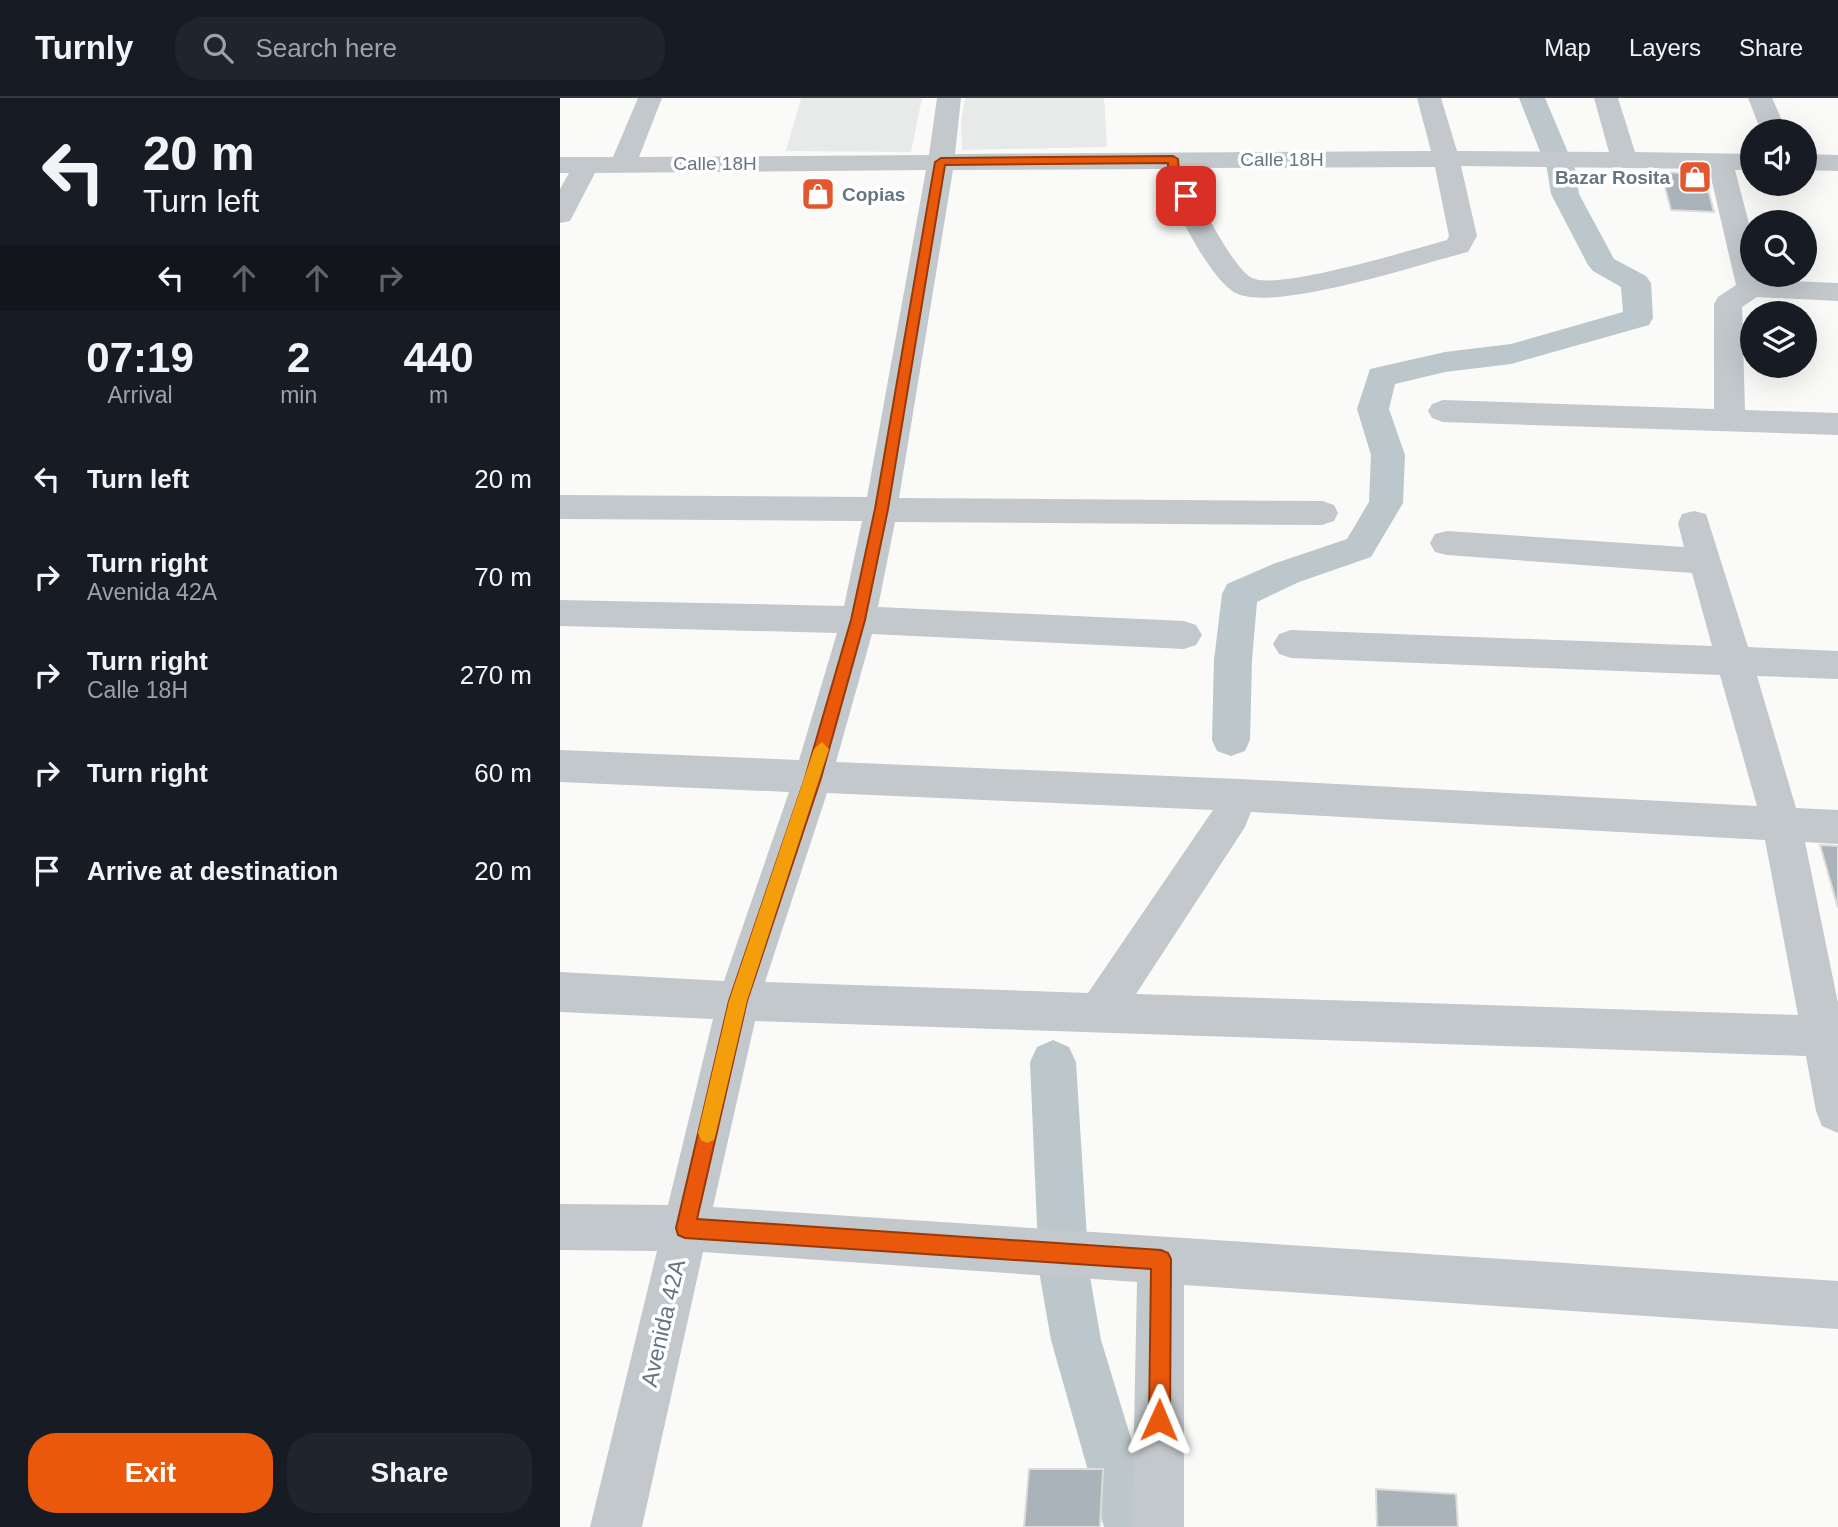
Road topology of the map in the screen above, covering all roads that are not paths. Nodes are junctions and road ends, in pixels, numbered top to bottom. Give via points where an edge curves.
1 (650, 98) edge
2 (948, 98) edge
3 (1429, 98) edge
4 (1606, 98) edge
5 (1760, 98) edge
6 (1769, 119) edge
7 (1173, 159) junction
8 (1446, 159) junction
9 (1624, 160) junction
10 (1720, 161) junction
11 (941, 162) junction
12 (1740, 162) edge
13 (1817, 162) edge
14 (1838, 163) edge
15 (573, 164) edge
16 (623, 164) junction
17 (560, 215) edge
18 (1751, 288) junction
19 (1838, 292) edge
20 (1443, 411) dead end
21 (1730, 420) junction
22 (1838, 424) edge
23 (560, 507) edge
24 (881, 509) junction
25 (1322, 513) dead end
26 (1694, 523) dead end
27 (1447, 543) dead end
28 (1705, 561) junction
29 (560, 614) edge
30 (858, 620) junction
31 (1184, 635) dead end
32 (1291, 644) dead end
33 (1734, 661) junction
34 (1838, 665) edge
35 (560, 766) edge
36 (813, 778) junction
37 (1239, 795) junction
38 (1782, 825) junction
39 (1838, 827) edge
40 (560, 992) edge
41 (738, 1001) junction
42 (1099, 1013) junction
43 (1831, 1037) edge
44 (1838, 1111) edge
45 (560, 1227) edge
46 (685, 1228) junction
47 (1161, 1259) junction
48 (1838, 1305) edge
49 (615, 1527) edge
50 (1158, 1527) edge

1 - 16 street
2 - 11 street, Avenida 42A
3 - 8 street
4 - 9 street
5 - 6 street
7 - 8 street, Calle 18H
7 - 8 street via 1174,172 1230,275 1248,288 1276,289 1458,246 1463,236
7 - 11 street, Calle 18H
8 - 9 street, Calle 18H
9 - 10 street, Calle 18H
10 - 12 street, Calle 18H
10 - 18 street
11 - 16 street, Calle 18H
11 - 24 street, Avenida 42A
13 - 14 street
15 - 16 street, Calle 18H
15 - 17 street
18 - 19 street
18 - 21 street via 1728,304
20 - 21 street
21 - 22 street
23 - 24 street
24 - 25 street
24 - 30 street, Avenida 42A
26 - 28 street
27 - 28 street
28 - 33 street
29 - 30 street
30 - 31 street
30 - 36 street, Avenida 42A
32 - 33 street
33 - 34 street
33 - 38 street
35 - 36 street
36 - 37 street
36 - 41 street, Avenida 42A
37 - 38 street
37 - 42 street via 1231,815
38 - 39 street
38 - 43 street
40 - 41 street
41 - 42 street
41 - 46 street, Avenida 42A
42 - 43 street
43 - 44 street
45 - 46 street
46 - 47 street
46 - 49 street, Avenida 42A
47 - 48 street
47 - 50 street

